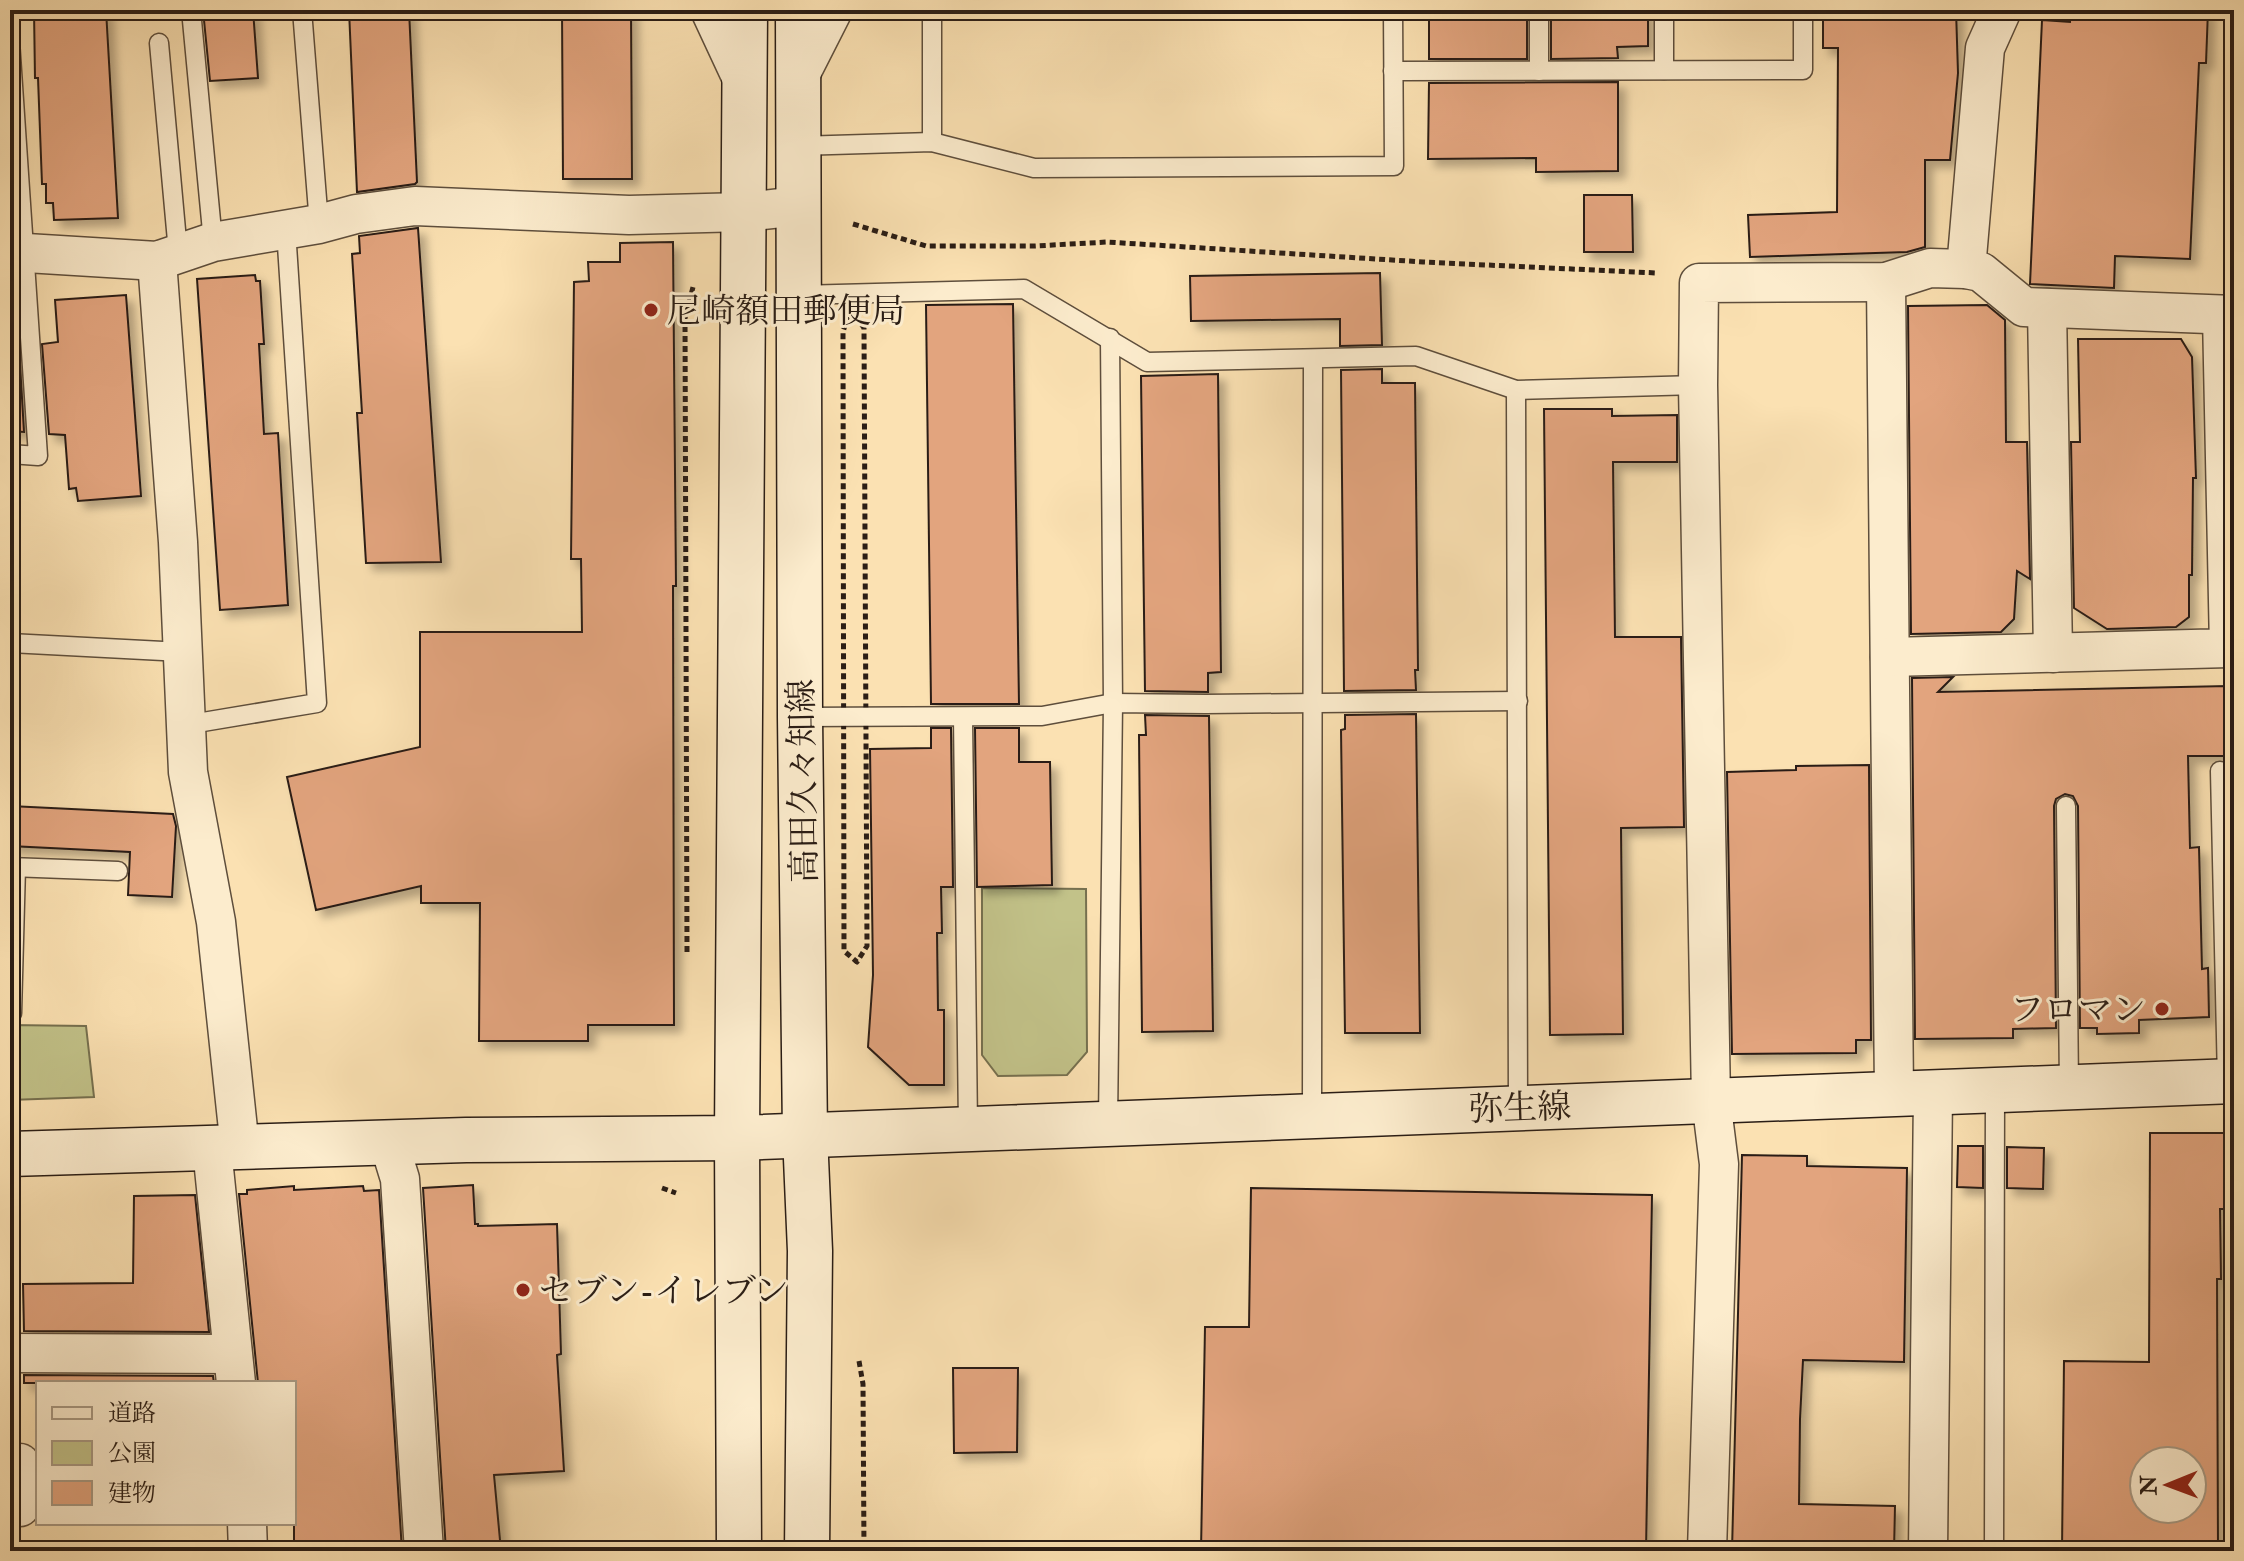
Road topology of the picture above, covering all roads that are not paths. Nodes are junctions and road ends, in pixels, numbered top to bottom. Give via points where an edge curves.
1 (191, 10) edge
2 (302, 10) edge
3 (710, 10) edge
4 (745, 10) edge
5 (798, 10) edge
6 (833, 10) edge
7 (932, 10) edge
8 (1393, 10) edge
9 (1539, 10) edge
10 (1664, 10) edge
11 (1803, 10) edge
12 (2002, 10) edge
13 (10, 41) edge
14 (159, 43) dead end
15 (1664, 70) junction
16 (1393, 71) junction
17 (1539, 71) junction
18 (797, 80) junction
19 (744, 83) junction
20 (932, 142) junction
21 (798, 146) junction
22 (799, 206) junction
23 (744, 212) junction
24 (302, 227) junction
25 (183, 252) junction
26 (17, 253) edge
27 (1966, 269) junction
28 (1886, 282) junction
29 (799, 295) junction
30 (2047, 308) junction
31 (2228, 315) edge
32 (1110, 338) junction
33 (1313, 359) junction
34 (1698, 385) junction
35 (1516, 390) junction
36 (10, 454) edge
37 (10, 643) edge
38 (182, 652) junction
39 (2053, 653) junction
40 (1890, 657) junction
41 (1518, 701) junction
42 (1113, 703) junction
43 (1313, 703) junction
44 (800, 717) junction
45 (963, 717) junction
46 (185, 725) junction
47 (2220, 771) dead end
48 (2066, 806) dead end
49 (13, 867) edge
50 (118, 871) dead end
51 (12, 1013) edge
52 (2230, 1081) edge
53 (2069, 1087) junction
54 (1995, 1090) junction
55 (1914, 1093) junction
56 (1711, 1100) junction
57 (1518, 1107) junction
58 (1312, 1114) junction
59 (1108, 1122) junction
60 (968, 1127) junction
61 (805, 1135) junction
62 (737, 1138) junction
63 (389, 1143) junction
64 (226, 1148) junction
65 (10, 1154) edge
66 (10, 1353) edge
67 (234, 1368) edge
68 (23, 1463) edge
69 (20, 1507) dead end
70 (247, 1525) edge
71 (248, 1551) edge
72 (424, 1551) edge
73 (739, 1551) edge
74 (807, 1551) edge
75 (1707, 1551) edge
76 (1928, 1551) edge
77 (1994, 1551) edge

1 - 25 lane
2 - 24 lane
3 - 19 street
4 - 19 main road, 高田久々知線
5 - 18 main road, 高田久々知線
6 - 18 street
7 - 20 lane
8 - 16 lane
9 - 17 lane
10 - 15 lane
11 - 15 lane via 1803,70
12 - 27 street via 1985,48
13 - 26 lane
14 - 25 lane
15 - 17 lane
16 - 17 lane
16 - 20 lane via 1394,166 1034,168
18 - 21 main road, 高田久々知線
19 - 23 main road, 高田久々知線
20 - 21 lane
21 - 22 main road, 高田久々知線
22 - 23 street
22 - 29 main road, 高田久々知線
23 - 24 street via 629,215 415,206
23 - 62 main road, 高田久々知線
24 - 25 street
24 - 46 lane via 317,703
25 - 26 street
25 - 38 street via 178,542
26 - 36 lane via 38,456
27 - 28 street via 1930,268
27 - 30 street via 1981,272 2024,307
28 - 34 street via 1699,283
28 - 40 street
29 - 32 lane via 1024,289
29 - 44 main road, 高田久々知線
30 - 31 street
30 - 39 street
31 - 39 street via 2229,648
32 - 33 lane via 1147,362
32 - 42 lane
33 - 35 lane via 1416,356
33 - 43 lane
34 - 35 lane
34 - 56 street
35 - 41 lane
37 - 38 lane
38 - 46 street
39 - 40 street
40 - 55 street
41 - 43 lane
41 - 57 lane
42 - 43 lane
42 - 45 lane via 1042,716
42 - 59 lane
43 - 58 lane
44 - 45 lane
44 - 61 main road, 高田久々知線
45 - 60 lane
46 - 64 street via 188,772 216,922
47 - 52 lane
48 - 53 lane
49 - 50 lane
49 - 51 lane
52 - 53 main road, 弥生線
53 - 54 main road, 弥生線
54 - 55 main road, 弥生線
54 - 77 lane
55 - 56 main road, 弥生線
55 - 76 street
56 - 57 main road, 弥生線
56 - 75 street via 1719,1164
57 - 58 main road, 弥生線
58 - 59 main road, 弥生線
59 - 60 main road, 弥生線
60 - 61 main road, 弥生線
61 - 62 main road, 弥生線
61 - 74 main road, 高田久々知線 via 810,1251
62 - 63 main road, 弥生線
62 - 73 main road, 高田久々知線
63 - 64 main road, 弥生線
63 - 72 street via 400,1179
64 - 65 main road, 弥生線
64 - 67 street
66 - 67 street
68 - 69 street
70 - 71 street

